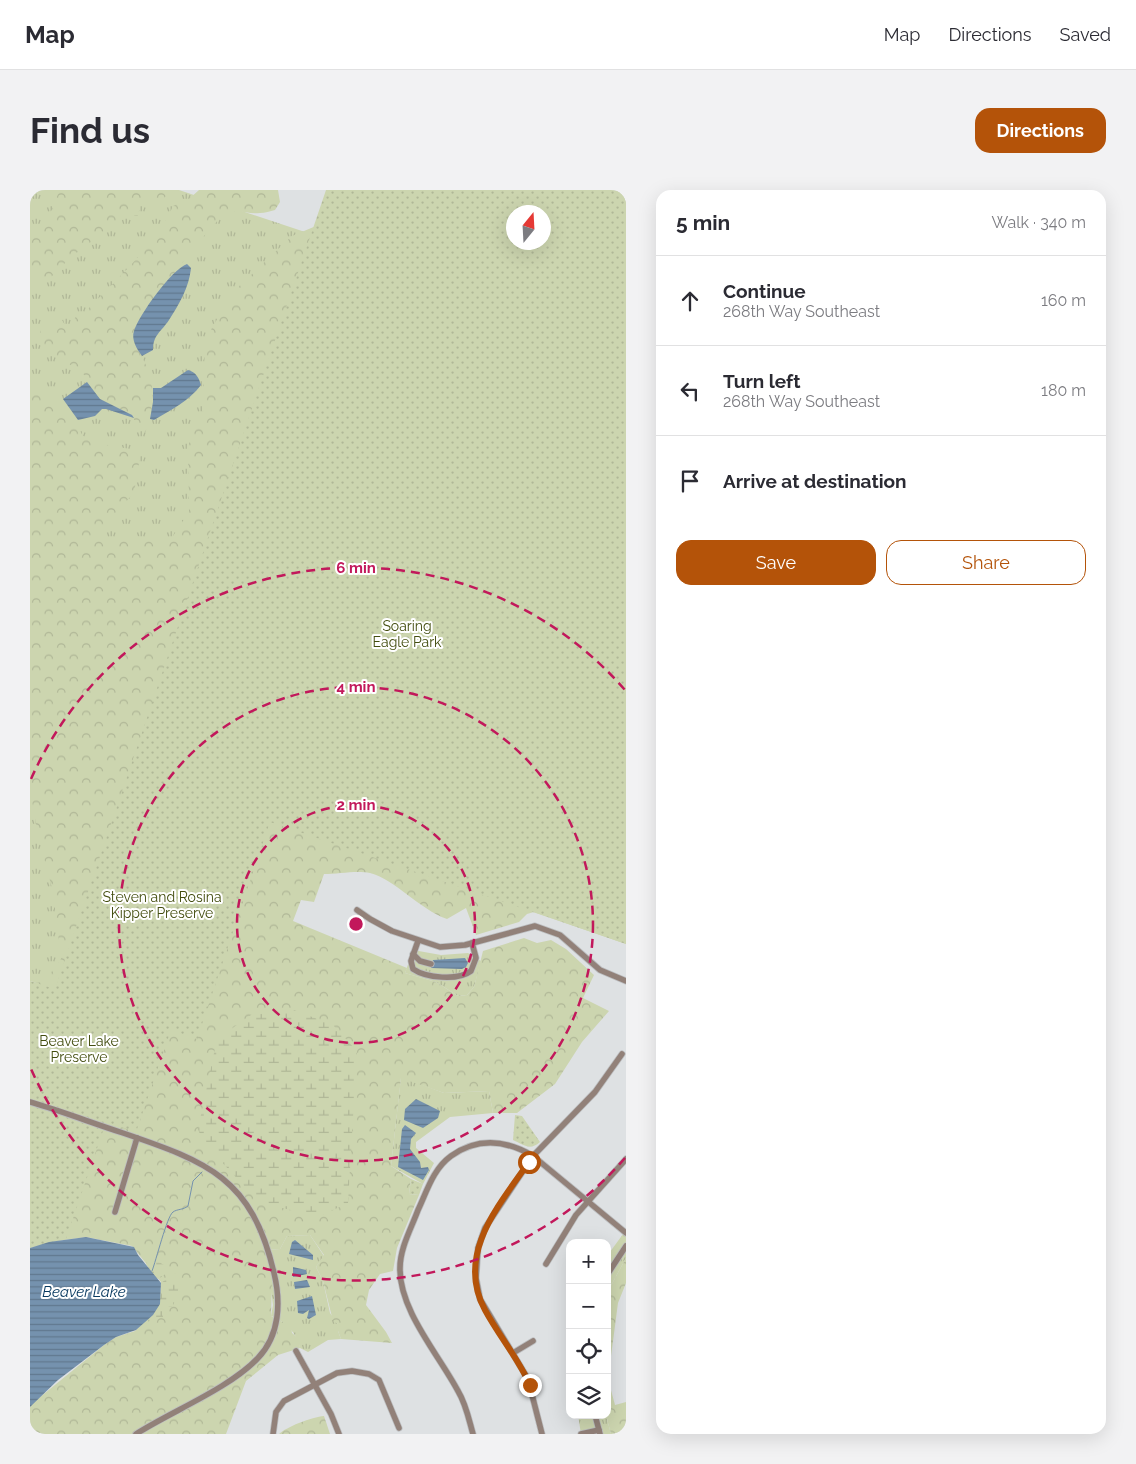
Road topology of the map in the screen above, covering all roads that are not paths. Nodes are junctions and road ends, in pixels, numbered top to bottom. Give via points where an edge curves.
1 (357, 910) dead end
2 (418, 941) junction
3 (472, 943) junction
4 (414, 954) junction
5 (431, 964) dead end
6 (626, 981) edge
7 (622, 1054) dead end
8 (30, 1102) edge
9 (136, 1138) junction
10 (533, 1156) junction
11 (626, 1159) edge
12 (588, 1200) junction
13 (115, 1212) dead end
14 (626, 1233) edge
15 (626, 1246) edge
16 (546, 1264) dead end
17 (611, 1269) edge
18 (533, 1341) dead end
19 (296, 1351) dead end
20 (513, 1353) junction
21 (316, 1384) junction
22 (596, 1419) edge
23 (399, 1428) dead end
24 (599, 1432) edge
25 (136, 1434) edge
26 (273, 1434) edge
27 (339, 1434) edge
28 (473, 1434) edge
29 (542, 1434) edge
30 (581, 1434) edge

1 - 2 street via 377,923
2 - 3 street via 452,947
2 - 4 street
3 - 4 street via 476,958 471,971 464,974 420,973 412,967
3 - 6 street via 535,926 560,935 600,970
4 - 5 street via 420,962
7 - 10 street via 595,1092
8 - 9 street
9 - 13 street
9 - 25 street via 208,1166 226,1180 247,1204 264,1240 278,1287 277,1317 271,1338 258,1357 242,1373
10 - 12 street
10 - 20 street via 485,1228 476,1258 476,1278 482,1304
10 - 28 street via 516,1146 496,1142 464,1148 441,1165 407,1237 400,1267 406,1302 459,1392
11 - 12 street
12 - 14 street
12 - 16 street
15 - 17 street
18 - 20 street
19 - 21 street
20 - 29 street via 530,1385
21 - 23 street via 344,1371 374,1376 382,1385
21 - 26 street via 281,1404 276,1412
21 - 27 street
22 - 24 street
24 - 30 street

